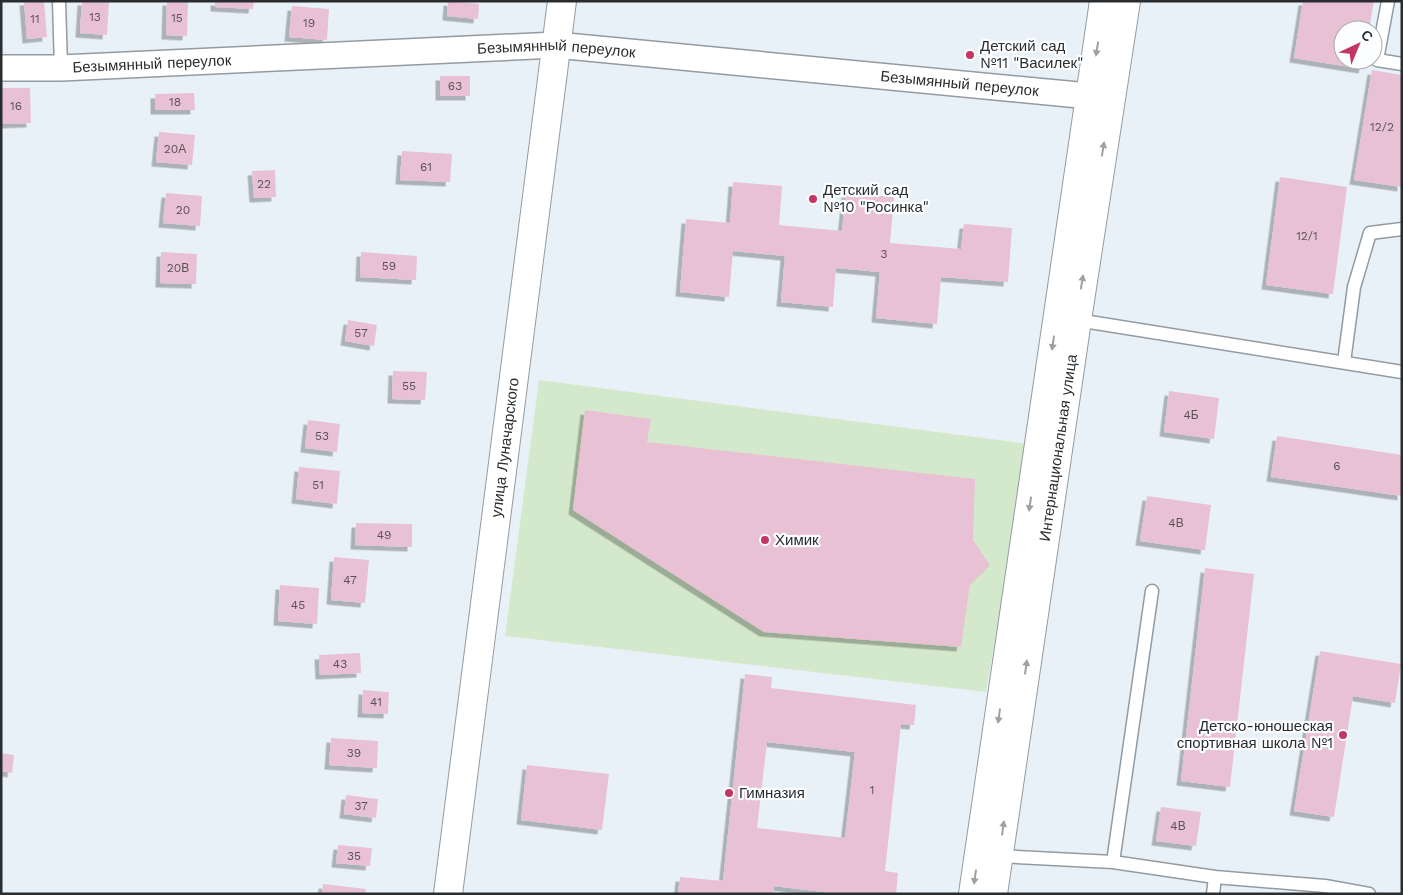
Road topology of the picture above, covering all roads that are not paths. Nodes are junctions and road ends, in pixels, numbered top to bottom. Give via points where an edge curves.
1 (59, 1) edge
2 (562, 1) edge
3 (1104, 1) edge
4 (1126, 1) edge
5 (1388, 1) edge
6 (556, 45) junction
7 (1402, 64) edge
8 (1, 68) edge
9 (61, 68) junction
10 (1100, 97) junction
11 (1402, 228) edge
12 (1076, 320) junction
13 (1344, 362) junction
14 (1402, 372) edge
15 (1152, 591) dead end
16 (998, 856) junction
17 (1112, 862) junction
18 (1215, 877) junction
19 (448, 894) edge
20 (972, 894) edge
21 (993, 894) edge
22 (1213, 894) edge
23 (1369, 894) edge

1 - 9 lane
2 - 6 street, улица Луначарского
3 -> 10 street, Интернациональная улица
4 - 10 street, Интернациональная улица
5 - 7 lane via 1377,60
6 - 9 street, Безымянный переулок
6 - 10 street, Безымянный переулок
6 - 19 street, улица Луначарского
8 - 9 street, Безымянный переулок
12 -> 10 street, Интернациональная улица
10 -> 20 street, Интернациональная улица
11 - 13 lane via 1370,233 1354,287
12 - 13 lane
16 -> 12 street, Интернациональная улица
13 - 14 lane
15 - 17 lane
16 - 17 lane
16 - 21 street, Интернациональная улица
17 - 18 lane
18 - 22 lane
18 - 23 lane via 1324,886

